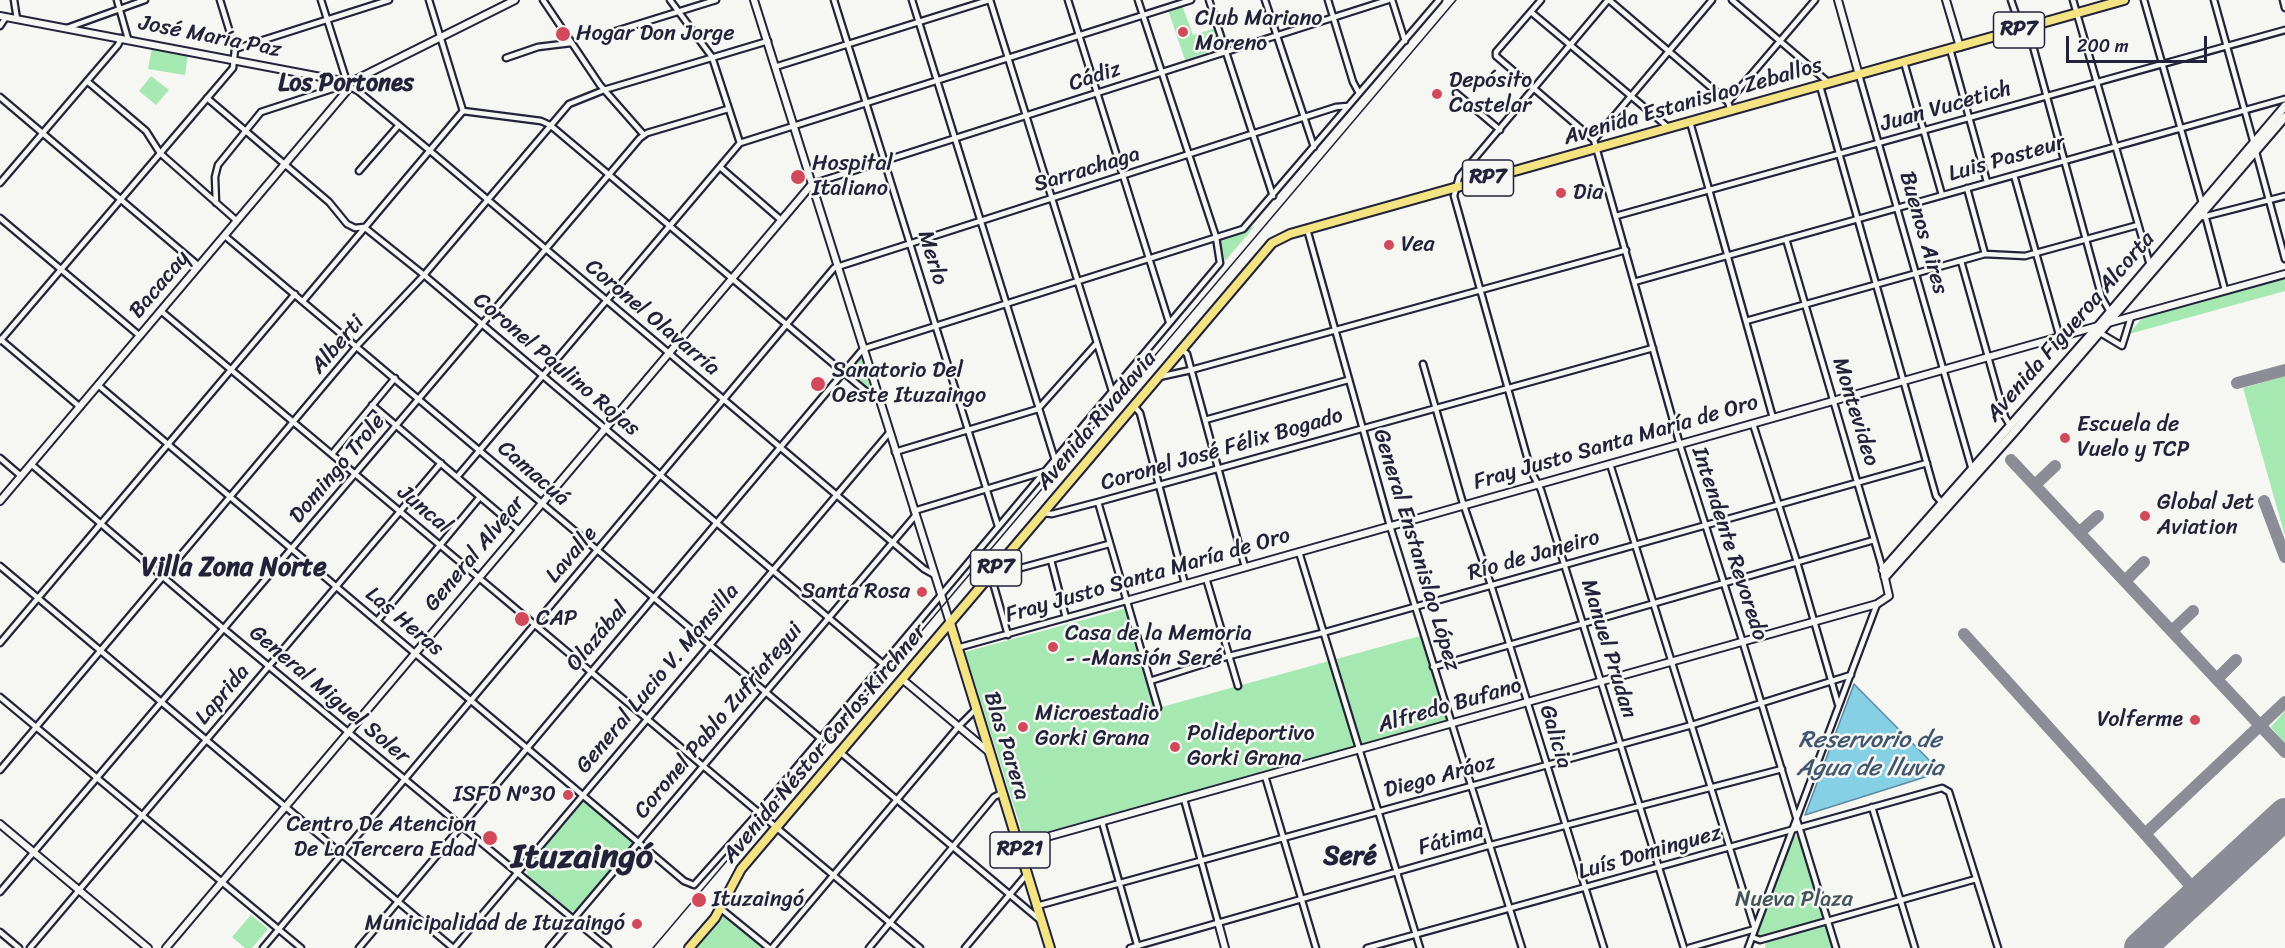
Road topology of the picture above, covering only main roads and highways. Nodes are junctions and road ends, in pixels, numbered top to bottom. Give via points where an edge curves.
1 (2124, 0) edge
2 (2285, 106) edge
3 (2285, 117) edge
4 (2201, 213) junction
5 (1272, 243) joint
6 (2098, 329) junction
7 (1884, 573) road end
8 (950, 623) junction
9 (689, 948) edge
10 (1050, 948) edge

1 - 5 main road, Avenida Estanislao Zeballos / RP7 via 1731,111 1595,144 1307,229
2 - 4 main road, Avenida Figueroa Alcorta
3 - 4 main road, Avenida Figueroa Alcorta
4 - 6 main road, Avenida Figueroa Alcorta via 2150,265
4 - 6 main road, Avenida Figueroa Alcorta via 2109,322
5 - 8 main road, Avenida Rivadavia / RP7
6 - 7 main road, Avenida Figueroa Alcorta
8 - 9 main road, Avenida Néstor Carlos Kirchner / RP7 via 741,869 720,908
8 - 10 main road, Blas Parera / RP21

